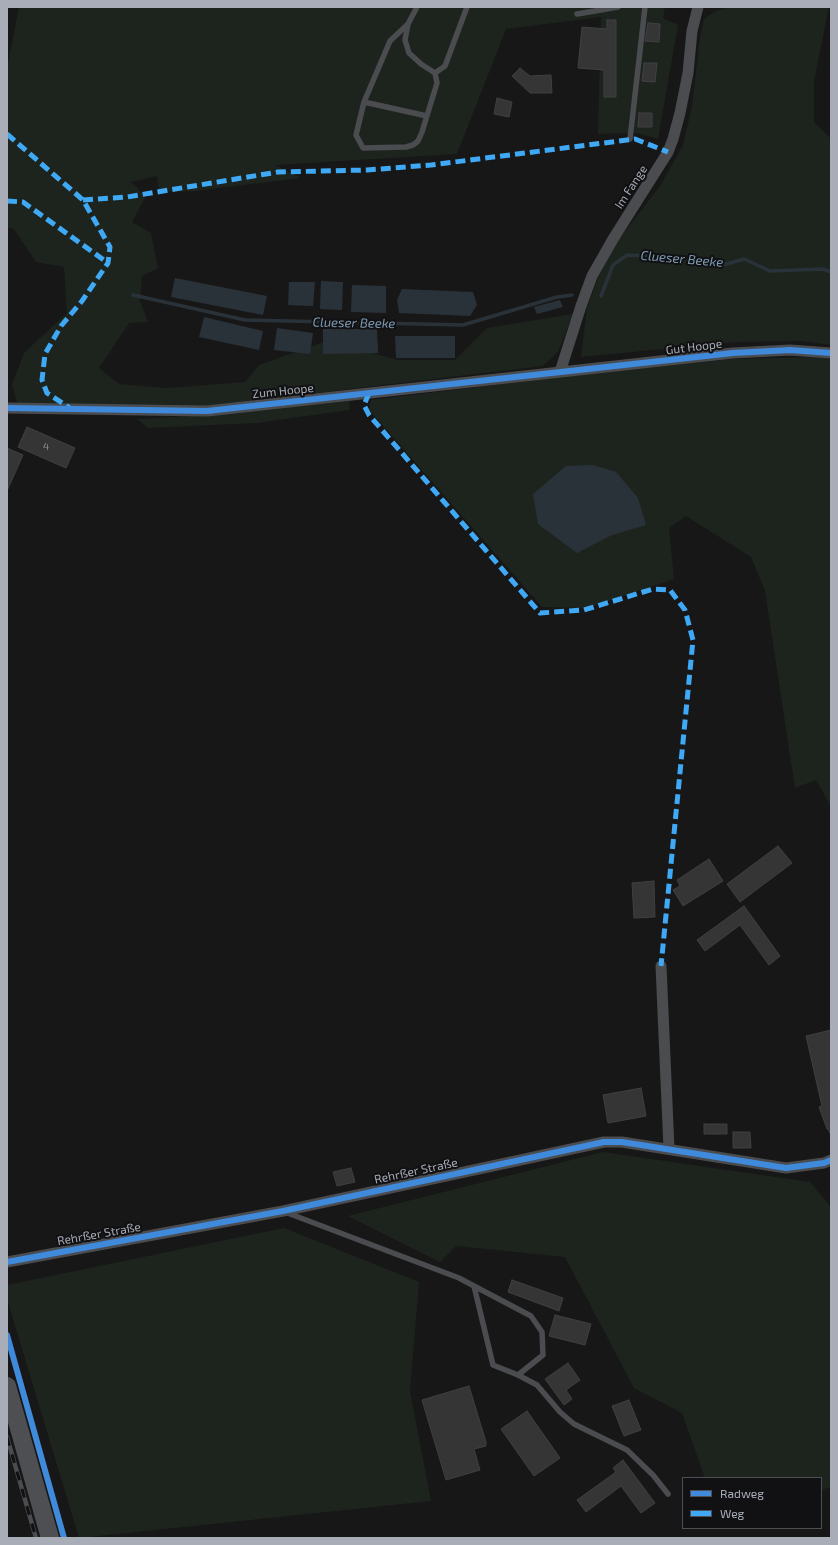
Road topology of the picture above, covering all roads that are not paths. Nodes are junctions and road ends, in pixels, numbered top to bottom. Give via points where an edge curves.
1 (417, 7) edge
2 (467, 7) edge
3 (618, 7) edge
4 (644, 7) edge
5 (698, 7) edge
6 (577, 14) dead end
7 (408, 24) junction
8 (435, 73) junction
9 (364, 102) junction
10 (427, 116) junction
11 (630, 139) dead end
12 (831, 354) edge
13 (560, 372) junction
14 (7, 408) edge
15 (661, 966) dead end
16 (670, 1149) junction
17 (831, 1160) edge
18 (282, 1212) junction
19 (7, 1262) edge
20 (474, 1286) junction
21 (518, 1375) junction
22 (7, 1386) edge
23 (668, 1494) dead end
24 (50, 1538) edge

1 - 7 lane
2 - 8 lane via 445,66
3 - 6 lane
4 - 11 lane
5 - 13 street, Im Fange via 692,31 688,73 673,139 668,152 592,276
7 - 8 lane via 405,40 409,53
7 - 9 lane via 390,41
8 - 10 lane via 437,83
9 - 10 lane
9 - 10 lane via 356,135 363,148 400,148 413,145 418,141
12 - 13 street, Gut Hoope via 790,350 733,353
13 - 14 street, Zum Hoope via 207,411
15 - 16 street
16 - 17 street, Rehrßer Straße via 786,1168
16 - 18 street, Rehrßer Straße via 604,1142
18 - 19 street, Rehrßer Straße
18 - 20 lane via 459,1278
20 - 21 lane via 493,1365
20 - 21 lane via 531,1316 542,1332 543,1355
21 - 23 lane via 537,1385 574,1424 627,1450
22 - 24 main road

